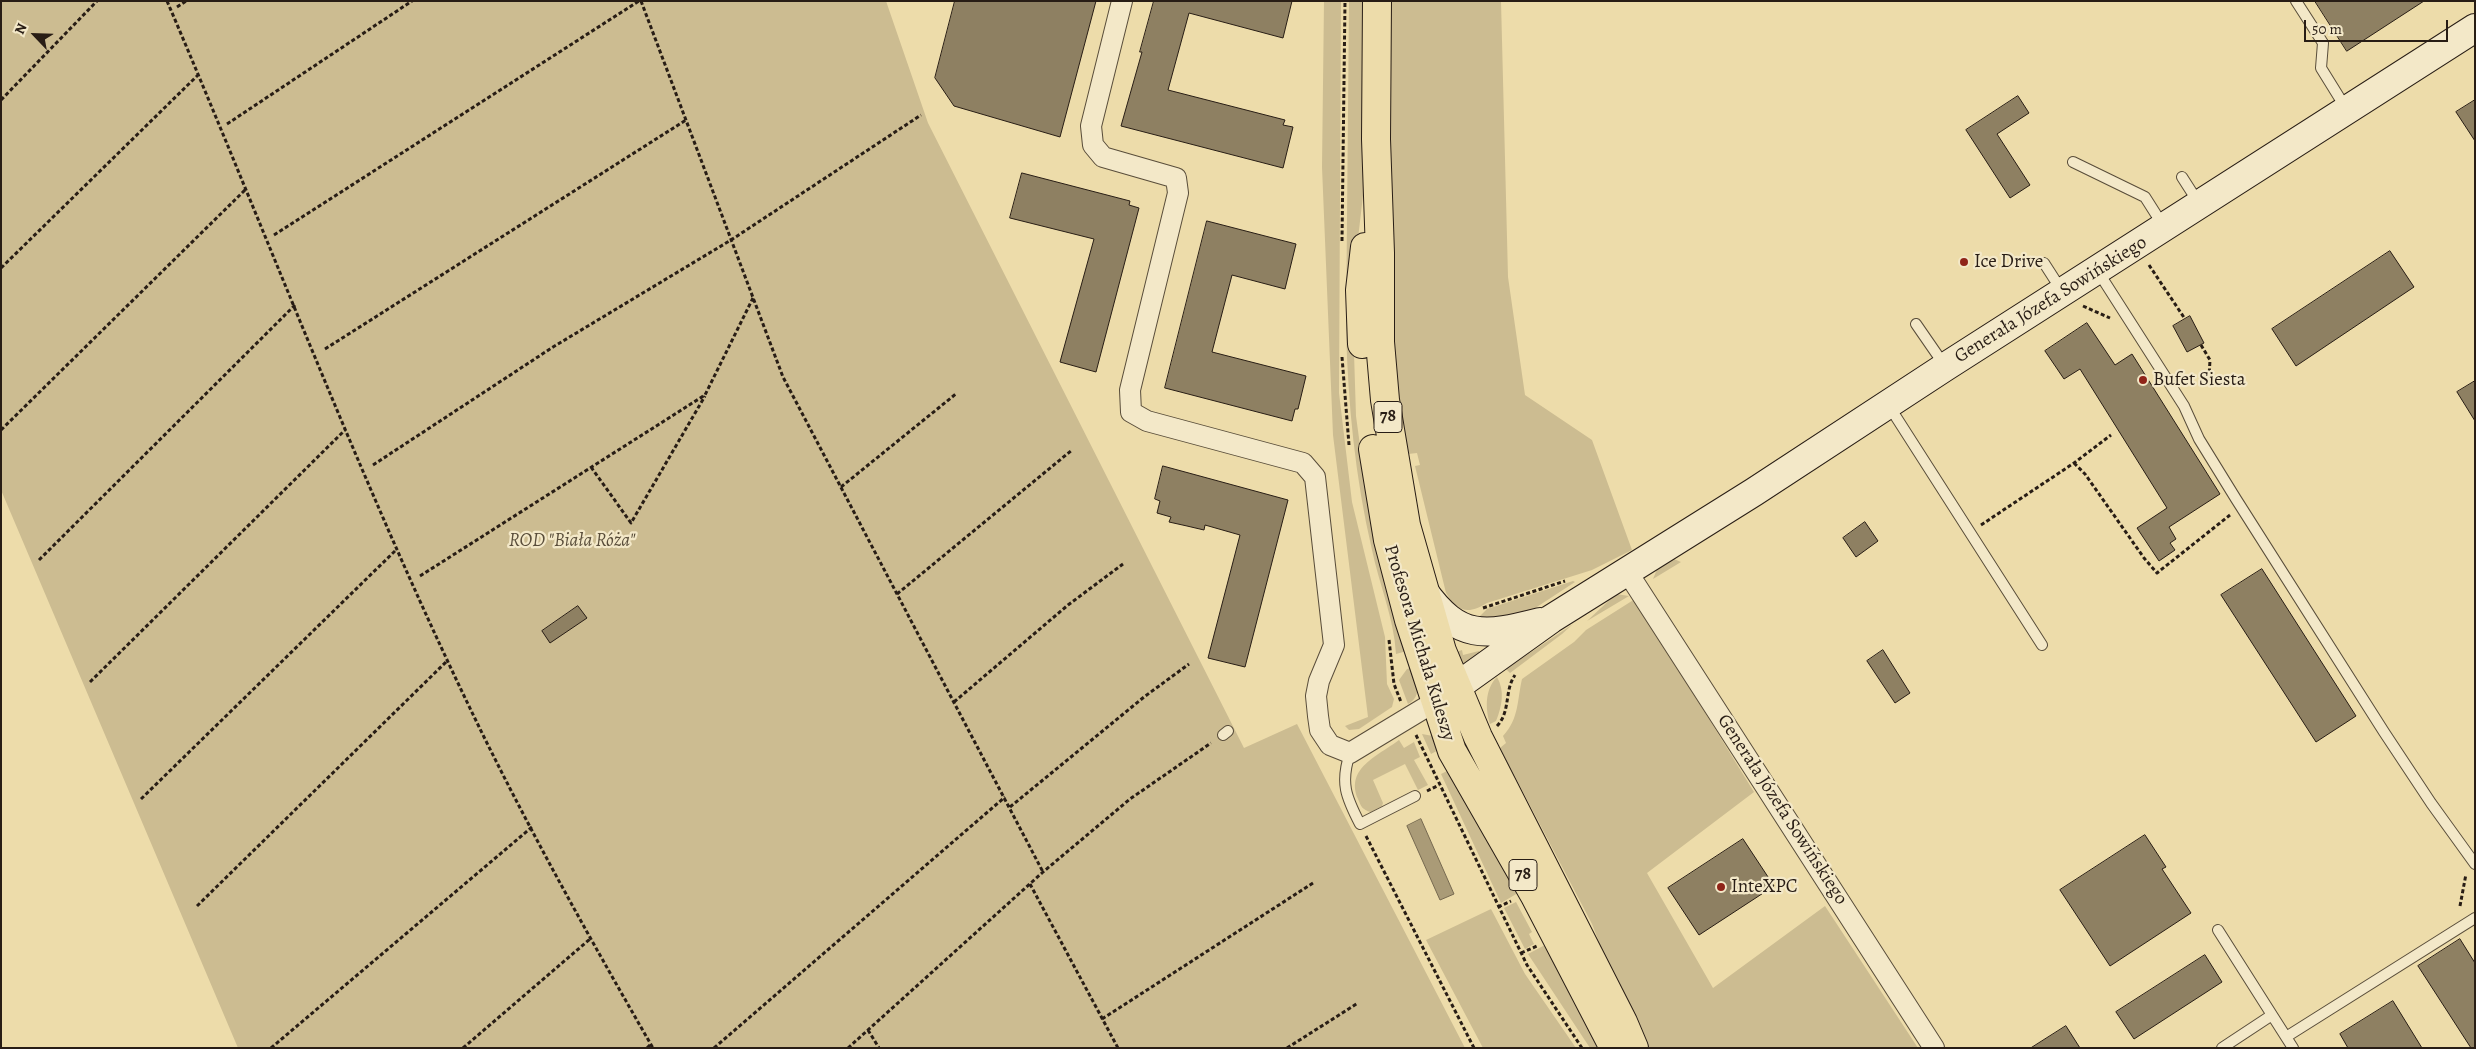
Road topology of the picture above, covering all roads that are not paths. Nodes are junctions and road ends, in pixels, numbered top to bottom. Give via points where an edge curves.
1 (1122, 1) edge
2 (1377, 1) edge
3 (2296, 1) edge
4 (2475, 28) edge
5 (2348, 111) junction
6 (1376, 138) junction
7 (2073, 162) dead end
8 (2182, 177) dead end
9 (2200, 206) junction
10 (2164, 228) junction
11 (2044, 263) dead end
12 (2097, 270) junction
13 (2063, 292) junction
14 (1916, 324) dead end
15 (1945, 367) junction
16 (1888, 405) junction
17 (1628, 573) junction
18 (1422, 589) junction
19 (1552, 619) junction
20 (2042, 644) dead end
21 (1447, 694) junction
22 (1346, 751) junction
23 (1415, 796) dead end
24 (2475, 864) edge
25 (2475, 918) edge
26 (2218, 930) dead end
27 (2272, 1014) junction
28 (2286, 1037) junction
29 (1614, 1048) edge
30 (1634, 1048) edge
31 (1934, 1048) edge
32 (2222, 1048) edge
33 (2293, 1048) edge

1 - 22 street via 1091,126 1092,145 1103,157 1176,178 1178,193 1130,390 1131,412 1147,421 1302,463 1315,477 1334,646 1319,681 1316,696 1318,716 1328,722
2 - 6 main road, Profesora Michała Kuleszy / 78
3 - 5 lane via 2323,43 2320,68
4 - 5 street, Generała Józefa Sowińskiego
5 - 9 street, Generała Józefa Sowińskiego
6 - 18 main road, Profesora Michała Kuleszy / 78 via 1380,342 1385,400 1406,525
6 - 21 main road, Profesora Michała Kuleszy / 78 via 1360,290 1370,425 1388,540 1408,620
7 - 10 lane via 2145,198
8 - 9 lane
9 - 10 street, Generała Józefa Sowińskiego
10 - 12 street, Generała Józefa Sowińskiego
11 - 13 lane
12 - 13 street, Generała Józefa Sowińskiego
12 - 24 lane via 2184,406 2199,438 2236,499 2384,732
13 - 15 street, Generała Józefa Sowińskiego
14 - 15 lane
15 - 16 street, Generała Józefa Sowińskiego
16 - 17 street, Generała Józefa Sowińskiego
16 - 20 lane
17 - 19 street, Generała Józefa Sowińskiego
17 - 31 street, Generała Józefa Sowińskiego
18 - 19 street via 1444,616 1471,630 1509,630
18 - 21 main road, Profesora Michała Kuleszy / 78 via 1442,651
19 - 21 street, Generała Józefa Sowińskiego
21 - 22 street
21 - 29 main road, Profesora Michała Kuleszy / 78 via 1452,751 1535,896
21 - 30 main road, Profesora Michała Kuleszy / 78 via 1489,759
22 - 23 lane via 1345,792 1360,824
25 - 28 lane
26 - 27 lane
27 - 28 lane
27 - 32 lane
28 - 33 lane

